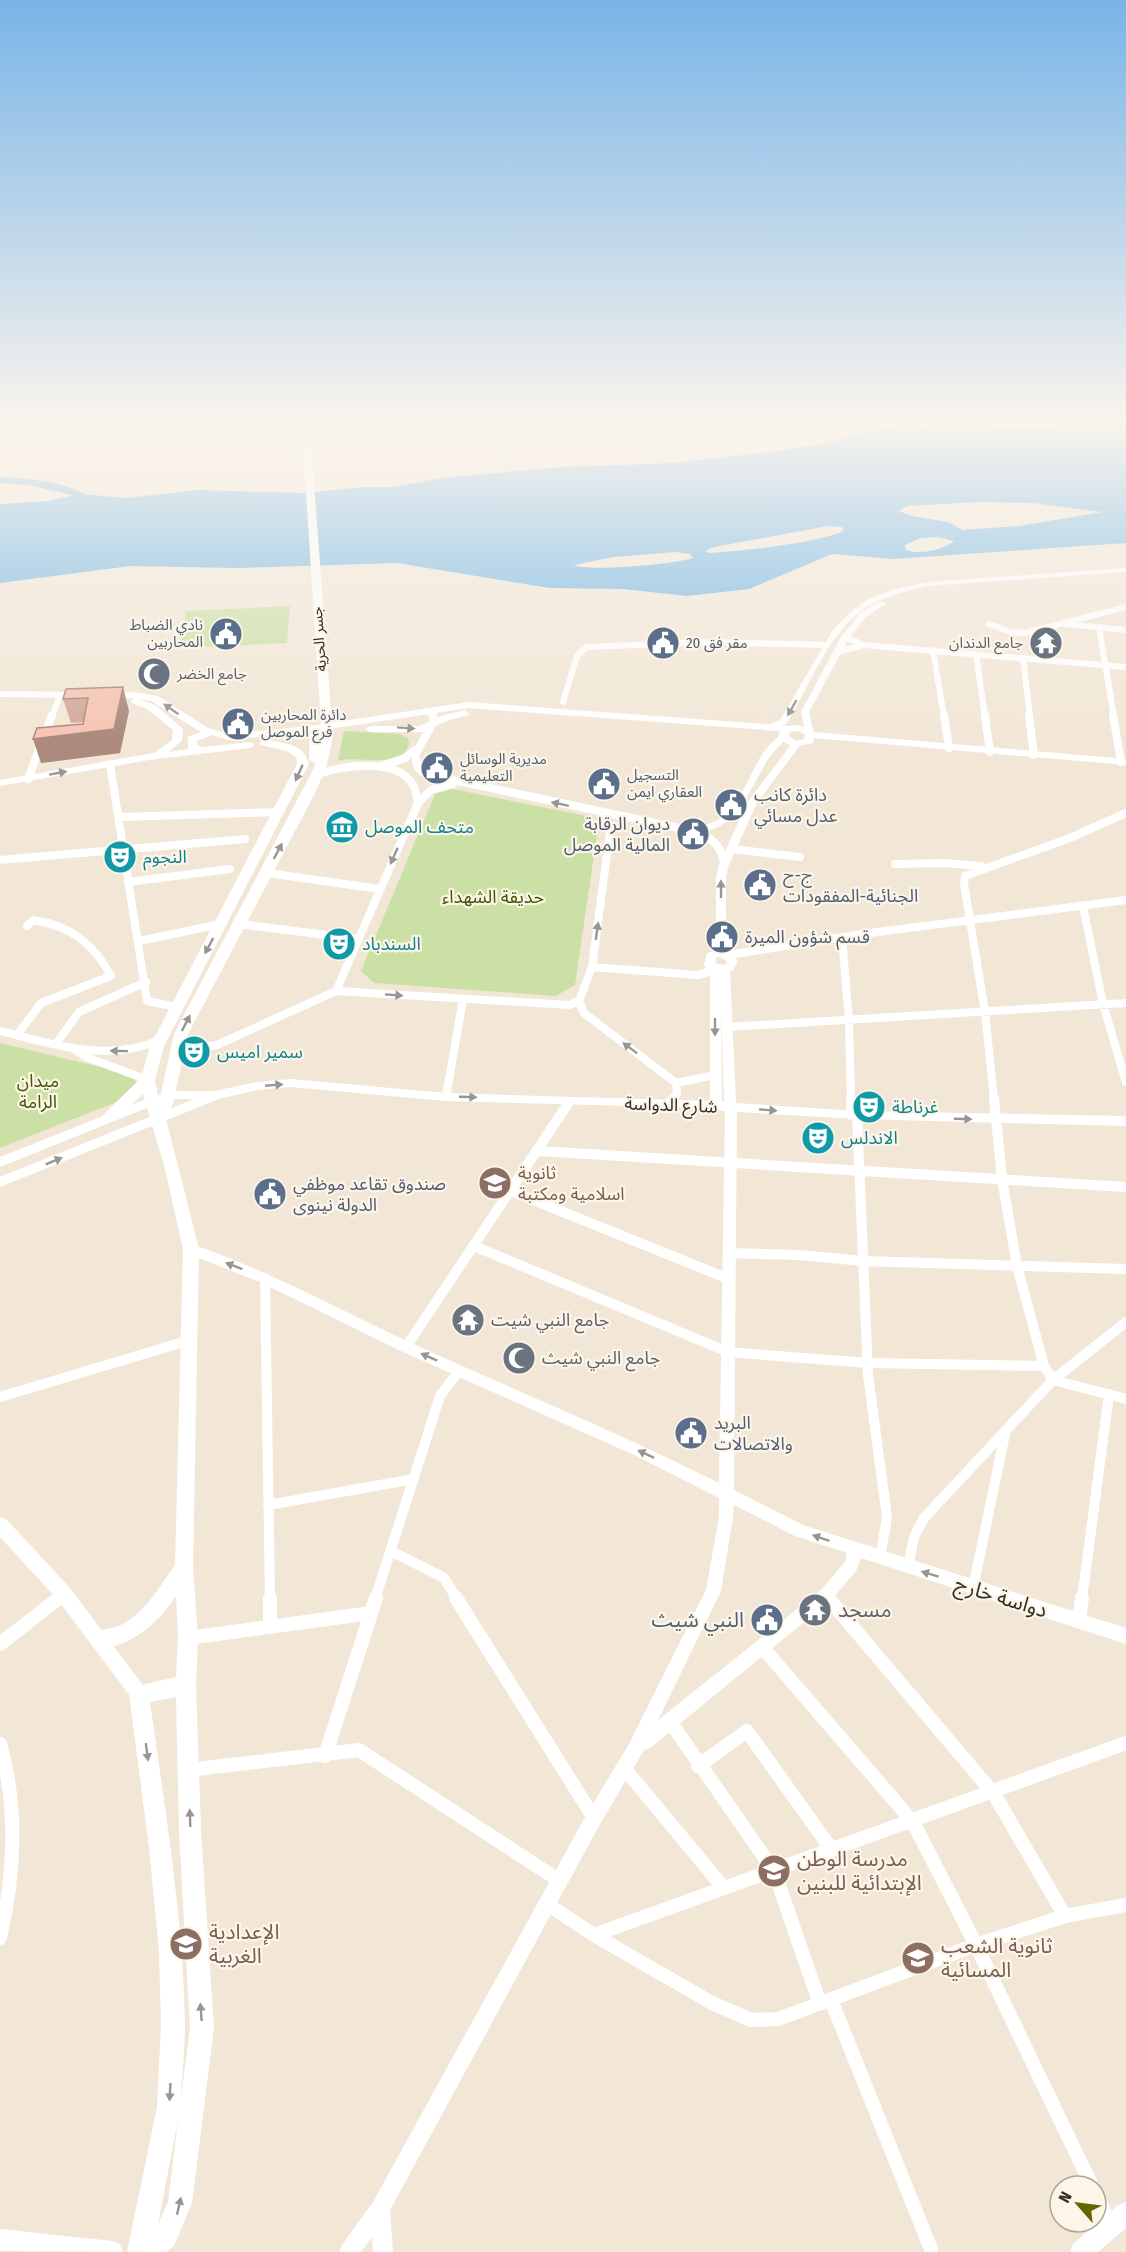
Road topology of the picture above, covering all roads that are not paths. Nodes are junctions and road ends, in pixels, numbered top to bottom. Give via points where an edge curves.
1 (313, 528) edge
2 (1126, 570) edge
3 (1126, 575) edge
4 (1126, 606) edge
5 (840, 624) junction
6 (989, 624) dead end
7 (1058, 624) junction
8 (851, 627) junction
9 (1099, 627) junction
10 (1126, 630) edge
11 (845, 637) junction
12 (826, 645) junction
13 (864, 645) junction
14 (933, 650) junction
15 (837, 652) junction
16 (976, 654) junction
17 (1023, 658) junction
18 (1104, 666) junction
19 (1126, 667) edge
20 (804, 687) junction
21 (816, 689) junction
22 (2, 694) edge
23 (60, 695) junction
24 (119, 696) junction
25 (563, 702) dead end
26 (427, 711) junction
27 (431, 726) junction
28 (766, 728) junction
29 (321, 732) junction
30 (209, 733) junction
31 (785, 734) junction
32 (809, 736) junction
33 (265, 743) junction
34 (796, 744) junction
35 (949, 748) junction
36 (200, 750) junction
37 (415, 750) junction
38 (990, 752) junction
39 (1034, 756) junction
40 (150, 757) junction
41 (1123, 762) edge
42 (110, 764) junction
43 (373, 767) junction
44 (318, 771) junction
45 (28, 779) junction
46 (0, 783) edge
47 (461, 784) junction
48 (418, 802) junction
49 (280, 812) junction
50 (601, 813) junction
51 (1126, 813) edge
52 (120, 817) junction
53 (679, 828) junction
54 (245, 839) dead end
55 (732, 849) junction
56 (125, 851) junction
57 (800, 857) dead end
58 (0, 861) edge
59 (895, 864) dead end
60 (723, 867) junction
61 (987, 867) junction
62 (230, 869) dead end
63 (267, 873) junction
64 (128, 882) junction
65 (380, 889) junction
66 (1126, 900) edge
67 (1083, 906) junction
68 (968, 921) junction
69 (221, 924) junction
70 (239, 924) junction
71 (27, 926) dead end
72 (842, 937) junction
73 (358, 939) junction
74 (139, 941) junction
75 (724, 954) junction
76 (592, 967) junction
77 (717, 968) junction
78 (146, 982) junction
79 (336, 991) junction
80 (463, 999) junction
81 (579, 1001) junction
82 (1126, 1003) edge
83 (1103, 1004) junction
84 (177, 1007) junction
85 (984, 1012) junction
86 (849, 1021) junction
87 (727, 1027) junction
88 (0, 1031) edge
89 (16, 1035) junction
90 (161, 1039) junction
91 (56, 1044) junction
92 (197, 1048) dead end
93 (74, 1049) junction
94 (716, 1075) junction
95 (148, 1080) junction
96 (1126, 1082) edge
97 (676, 1083) junction
98 (217, 1095) junction
99 (446, 1096) junction
100 (166, 1097) junction
101 (151, 1101) junction
102 (569, 1102) junction
103 (669, 1102) junction
104 (716, 1106) junction
105 (730, 1107) junction
106 (854, 1115) junction
107 (109, 1116) junction
108 (159, 1119) junction
109 (995, 1120) junction
110 (1126, 1121) edge
111 (539, 1151) junction
112 (0, 1161) edge
113 (730, 1161) junction
114 (860, 1172) junction
115 (1002, 1179) junction
116 (0, 1182) edge
117 (1126, 1187) edge
118 (511, 1191) junction
119 (474, 1246) junction
120 (191, 1249) junction
121 (729, 1253) junction
122 (863, 1262) junction
123 (1017, 1266) junction
124 (1126, 1269) edge
125 (265, 1278) junction
126 (729, 1279) junction
127 (1126, 1322) edge
128 (191, 1340) junction
129 (406, 1347) junction
130 (728, 1352) junction
131 (867, 1363) junction
132 (1044, 1366) junction
133 (459, 1371) junction
134 (1053, 1380) junction
135 (1109, 1394) junction
136 (0, 1397) edge
137 (1126, 1399) edge
138 (1005, 1432) junction
139 (414, 1479) junction
140 (727, 1493) junction
141 (268, 1505) junction
142 (0, 1525) edge
143 (855, 1550) junction
144 (391, 1551) junction
145 (878, 1558) junction
146 (184, 1567) junction
147 (908, 1567) junction
148 (973, 1587) junction
149 (64, 1594) junction
150 (826, 1595) junction
151 (371, 1613) junction
152 (1080, 1621) junction
153 (270, 1627) junction
154 (1126, 1636) edge
155 (188, 1638) junction
156 (100, 1640) junction
157 (0, 1644) edge
158 (763, 1648) junction
159 (186, 1685) junction
160 (139, 1694) junction
161 (669, 1720) junction
162 (1126, 1743) edge
163 (0, 1744) edge
164 (635, 1750) junction
165 (325, 1756) junction
166 (698, 1766) junction
167 (624, 1768) junction
168 (188, 1770) junction
169 (994, 1794) junction
170 (594, 1818) junction
171 (913, 1822) junction
172 (832, 1850) junction
173 (774, 1871) junction
174 (560, 1881) junction
175 (723, 1887) junction
176 (547, 1904) junction
177 (1126, 1905) edge
178 (1065, 1916) junction
179 (594, 1935) junction
180 (0, 1938) edge
181 (976, 1944) junction
182 (825, 2002) junction
183 (1086, 2174) edge
184 (1108, 2207) edge
185 (380, 2209) junction
186 (1119, 2219) edge
187 (0, 2240) edge
188 (931, 2249) dead end
189 (112, 2252) edge
190 (140, 2252) edge
191 (147, 2252) edge
192 (348, 2252) edge
193 (383, 2252) edge
194 (1081, 2252) edge

1 - 29 main road, جسر الحرية
2 - 5 street via 911,586 872,599
3 - 8 street via 918,591 882,603
4 - 7 street
5 - 8 street
5 - 12 street
6 - 7 street via 1018,633
7 - 9 street
8 - 11 street
9 - 10 street
9 - 18 street
11 - 13 street
11 - 15 street
12 - 20 street
12 - 25 street via 709,642 587,647 577,656
13 - 14 street
13 - 15 street
14 - 16 street
14 - 35 street
15 - 21 street
16 - 17 street
16 - 38 street
17 - 18 street
17 - 39 street
18 - 19 street
18 - 41 street
20 - 21 street
20 -> 28 street via 783,722
21 - 32 street via 804,715
22 - 23 main road
23 - 24 main road
23 - 45 street
30 -> 24 main road via 154,698
24 - 40 main road via 151,707 178,729 179,737 173,745
26 - 27 street via 434,716
26 - 28 main road via 489,706
26 - 29 main road
29 -> 27 main road
27 - 31 main road via 451,716 475,713
27 - 37 street
28 - 31 main road
29 - 30 main road via 236,737
29 - 33 main road
29 - 44 main road, جسر الحرية
30 - 36 main road via 192,739 192,747
31 - 32 main road via 798,728
31 - 34 main road
31 - 53 street via 769,751 726,820 711,826
32 - 34 main road
32 - 35 main road
33 - 36 main road
33 -> 49 main road via 291,748 303,758
34 - 55 street via 752,803
35 - 38 main road
36 - 40 main road
37 - 43 street via 398,762
37 - 47 street via 415,765 422,772
38 - 39 main road
39 - 41 main road
40 - 42 main road
45 -> 42 main road
42 - 52 street
43 - 44 street
43 - 48 street via 393,770 408,778 417,790
63 -> 44 main road, جسر الحرية
45 - 46 main road
47 - 48 street via 431,790
50 -> 47 street
48 -> 65 street
49 - 52 street
49 - 69 main road
50 - 53 street
76 -> 50 street via 610,832
51 - 61 street via 1070,838
52 - 56 street
53 - 60 street via 713,841 723,855
54 - 56 street
55 - 57 street
55 - 60 street
56 - 58 street
56 - 64 street
59 - 61 street
75 -> 60 street
61 - 68 street via 965,876
62 - 64 street
63 - 65 street
63 - 70 main road, جسر الحرية
64 - 74 street
65 - 73 street
66 - 67 street
67 - 68 street
67 - 83 street
68 - 72 street
68 - 85 street
69 - 74 street
69 -> 84 main road
70 - 73 street
100 -> 70 main road, جسر الحرية via 179,1039
71 - 89 street via 33,920 47,921 83,937 100,953 111,976 41,1003
72 - 75 street
72 - 86 street
73 - 79 street
74 - 78 street
75 - 77 street via 733,963
75 - 77 street via 709,958 708,962
76 - 77 street via 697,975
76 - 81 street
77 - 87 street
77 -> 94 street
78 - 84 street via 147,1001
78 - 91 street via 79,1012
79 -> 80 street
79 - 92 street via 217,1045
80 - 81 street via 569,1005
80 - 99 street
97 -> 81 street via 584,1013
82 - 83 street
83 - 85 street
83 - 96 street
84 - 90 main road
85 - 86 street
85 - 109 street
86 - 87 street
86 - 106 street
87 - 105 street
88 - 89 street
89 - 91 street
90 -> 93 street via 131,1051
90 - 95 main road
91 - 93 street
93 - 95 street via 86,1058
94 - 97 street
94 - 104 street
95 - 101 main road
95 - 107 main road
97 - 103 street via 677,1094
98 -> 99 street, شارع الدواسة via 291,1083
98 - 100 street, شارع الدواسة
98 - 108 street, شارع الدواسة
99 -> 102 street, شارع الدواسة
100 - 101 street, شارع الدواسة
100 - 108 main road, جسر الحرية
101 - 107 street, شارع الدواسة
101 - 108 main road
102 - 103 street, شارع الدواسة
102 - 111 street
103 - 104 street, شارع الدواسة
104 - 105 street, شارع الدواسة
105 -> 106 street, شارع الدواسة
105 - 113 street
106 -> 109 street, شارع الدواسة
106 - 114 street
107 - 112 street, شارع الدواسة
116 -> 108 street, شارع الدواسة
108 - 120 main road
109 - 110 street, شارع الدواسة
109 - 115 street
111 - 113 street
111 - 118 street
113 - 114 street
113 - 121 street
114 - 115 street
114 - 122 street
115 - 117 street
115 - 123 street
118 - 119 street
118 - 126 street
119 - 129 street
119 - 130 street
125 -> 120 street, دواسة خارج
120 - 128 main road
121 - 122 street
121 - 126 street
122 - 123 street
122 - 131 street
123 - 124 street
123 - 132 street
125 - 129 street, دواسة خارج
125 - 141 street
126 - 130 street
127 - 134 street
128 - 136 street
128 - 146 main road
133 -> 129 street, دواسة خارج
130 - 131 street
130 - 140 street
131 - 132 street
131 - 145 street via 887,1517 887,1531
132 - 134 street
133 - 139 street via 441,1396
140 -> 133 street, دواسة خارج
134 - 135 street
134 - 138 street
135 - 137 street
135 - 152 street
138 - 147 street via 924,1518 914,1537
138 - 148 street
139 - 141 street
139 - 144 street
143 -> 140 street, دواسة خارج via 800,1530
140 - 164 street via 713,1591
141 - 153 street
142 - 149 main road
143 - 145 street, دواسة خارج
143 - 150 street via 851,1566
144 - 151 street
144 - 170 street via 444,1578
145 - 147 street, دواسة خارج
146 - 155 main road
146 - 156 main road via 142,1624 122,1636
148 -> 147 street, دواسة خارج
148 - 152 street, دواسة خارج
149 - 156 main road
149 - 157 street
150 - 158 street
150 - 169 street
151 - 153 street
151 - 165 street
152 - 154 street, دواسة خارج
153 - 155 street
155 - 159 main road
156 - 160 main road
158 - 161 street
158 - 171 street
159 - 160 main road
159 - 168 main road
160 -> 190 main road via 160,1847 173,2026 170,2107
161 - 164 street
161 - 166 street
162 - 169 street
163 - 180 street via 7,1765 12,1833 6,1916
164 - 167 street
165 - 168 street
165 - 174 street via 359,1750
166 - 172 street via 747,1731
166 - 173 street
167 - 170 street
167 - 175 street
191 -> 168 main road via 165,2237 180,2203 202,2028
169 - 171 street
169 - 178 street
170 - 174 street
171 - 172 street
171 - 181 street
172 - 173 street
173 - 175 street
173 - 182 street
174 - 176 street
175 - 179 street
176 - 179 street
176 - 185 street
177 - 178 street
178 - 181 street
179 - 182 street via 712,2003 750,2020 778,2019
181 - 182 street
181 - 183 street
182 - 188 street
184 - 186 street
185 - 192 street
185 - 193 street
186 - 194 main road
187 - 189 main road

